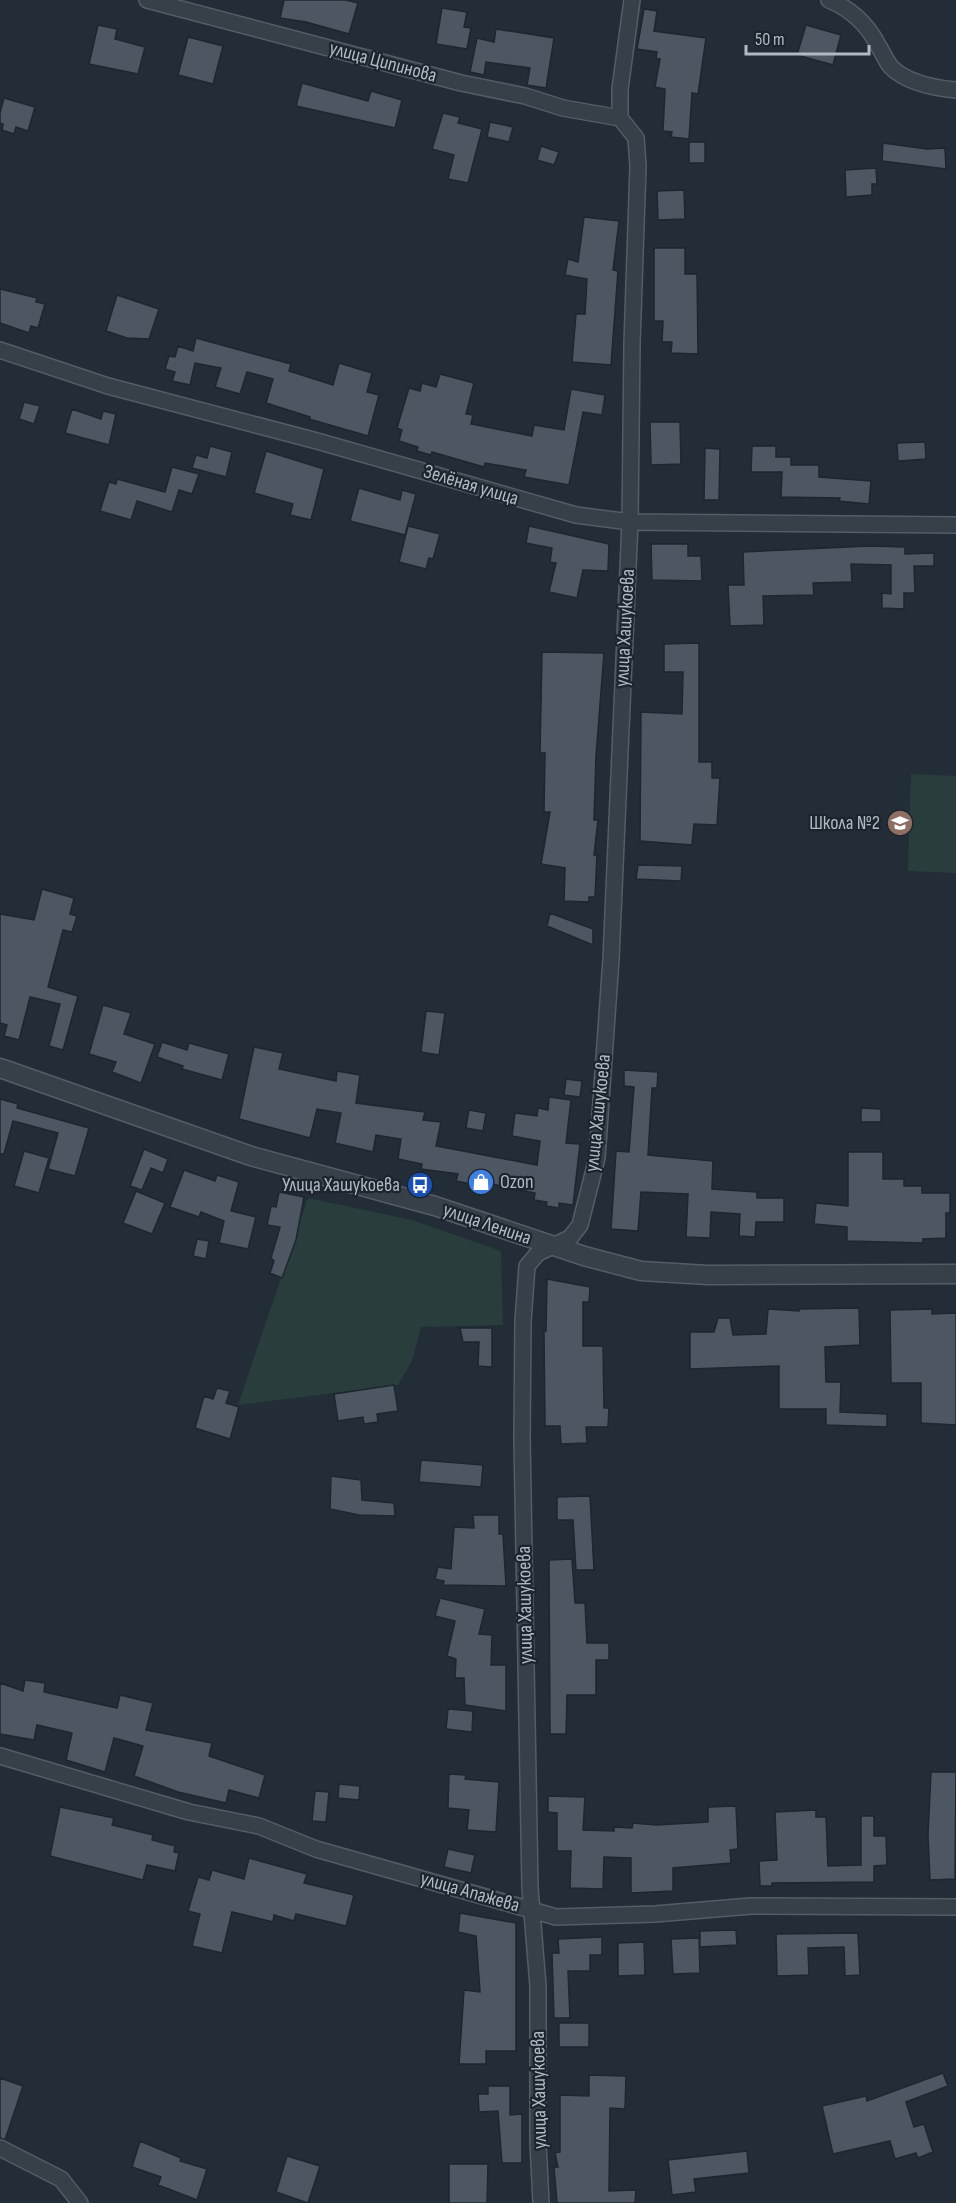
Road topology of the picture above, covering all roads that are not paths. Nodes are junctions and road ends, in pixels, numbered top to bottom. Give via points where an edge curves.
1 (147, 0) edge
2 (632, 0) edge
3 (828, 0) edge
4 (956, 90) edge
5 (620, 118) junction
6 (0, 350) edge
7 (630, 522) junction
8 (956, 525) edge
9 (0, 1068) edge
10 (556, 1247) junction
11 (956, 1275) edge
12 (0, 1756) edge
13 (956, 1907) edge
14 (532, 1910) junction
15 (0, 2148) edge
16 (80, 2203) edge
17 (542, 2203) edge

1 - 5 street, улица Ципинова via 563,108
2 - 5 street
3 - 4 street via 859,20 891,67 903,77
5 - 7 street, улица Хашукоева via 636,138 638,166
6 - 7 street, Зелёная улица via 108,386 541,506
7 - 8 street, Зелёная улица
7 - 10 street, улица Хашукоева via 611,959 597,1158 580,1225
9 - 10 street, улица Ленина via 251,1156 435,1206
10 - 11 street, улица Ленина via 612,1264 664,1273
10 - 14 street, улица Хашукоева via 538,1253 527,1266 523,1321
12 - 14 street, улица Апажева via 189,1812 260,1826 335,1855
13 - 14 street, улица Апажева via 751,1906 577,1918
14 - 17 street, улица Хашукоева via 538,1986
15 - 16 street via 61,2179

